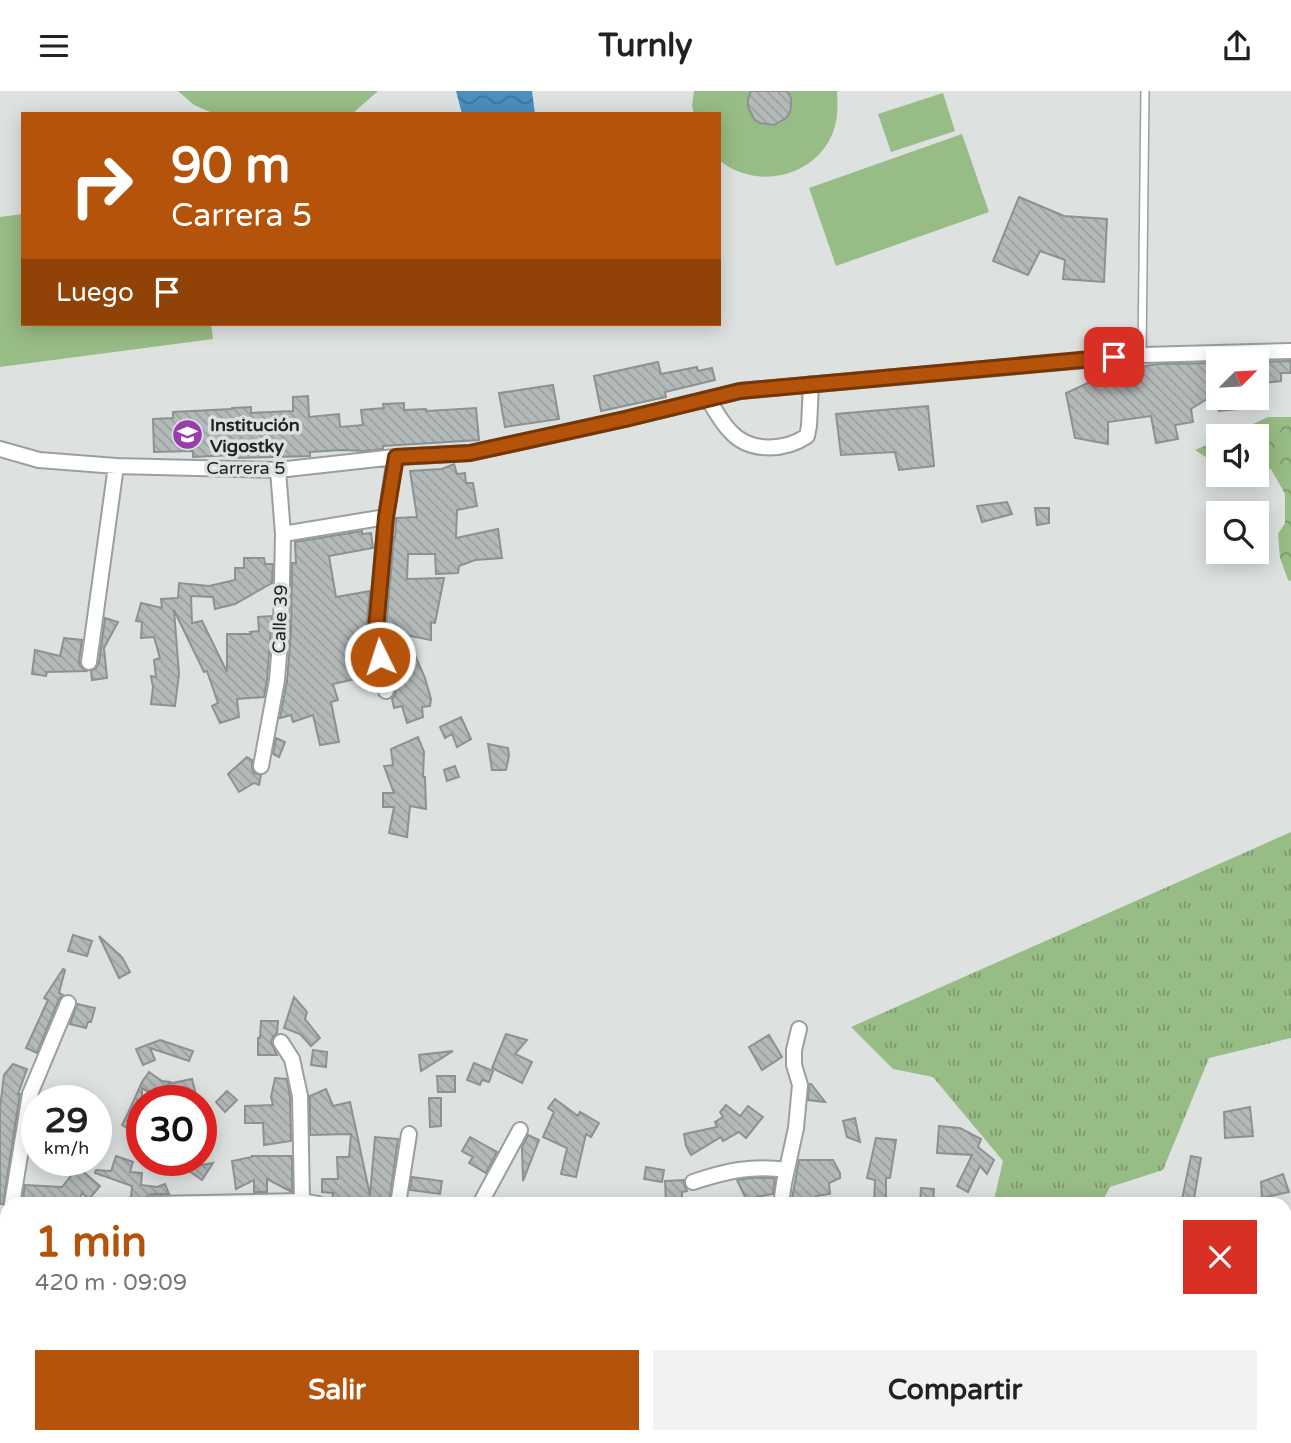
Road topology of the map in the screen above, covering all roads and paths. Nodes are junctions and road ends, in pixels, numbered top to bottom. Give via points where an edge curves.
1 (1145, 91) edge
2 (1291, 351) edge
3 (1142, 355) junction
4 (811, 384) junction
5 (708, 399) junction
6 (0, 449) edge
7 (396, 457) junction
8 (116, 466) junction
9 (278, 470) junction
10 (386, 517) junction
11 (283, 534) junction
12 (89, 662) dead end
13 (386, 691) dead end
14 (261, 767) dead end
15 (68, 1003) dead end
16 (799, 1029) dead end
17 (281, 1042) dead end
18 (520, 1130) dead end
19 (409, 1134) dead end
20 (787, 1170) junction
21 (693, 1182) dead end
22 (13, 1197) edge
23 (302, 1197) edge
24 (399, 1197) edge
25 (484, 1197) edge
26 (783, 1197) edge

1 - 3 lane
2 - 3 street, Carrera 5
3 - 4 street, Carrera 5
4 - 5 street, Carrera 5
4 - 5 street via 807,436 785,446 763,448 740,440
5 - 7 street, Carrera 5 via 470,453
6 - 8 street, Carrera 5 via 39,460
7 - 9 street, Carrera 5
7 - 10 street
8 - 9 street, Carrera 5
8 - 12 street
9 - 11 street, Calle 39
10 - 11 street
10 - 13 street via 376,629
11 - 14 street, Calle 39 via 277,680
15 - 22 street via 30,1094
16 - 20 street via 794,1065 800,1085
17 - 23 street via 292,1059 300,1096
18 - 25 street
19 - 24 street
20 - 21 street via 747,1168
20 - 26 street

